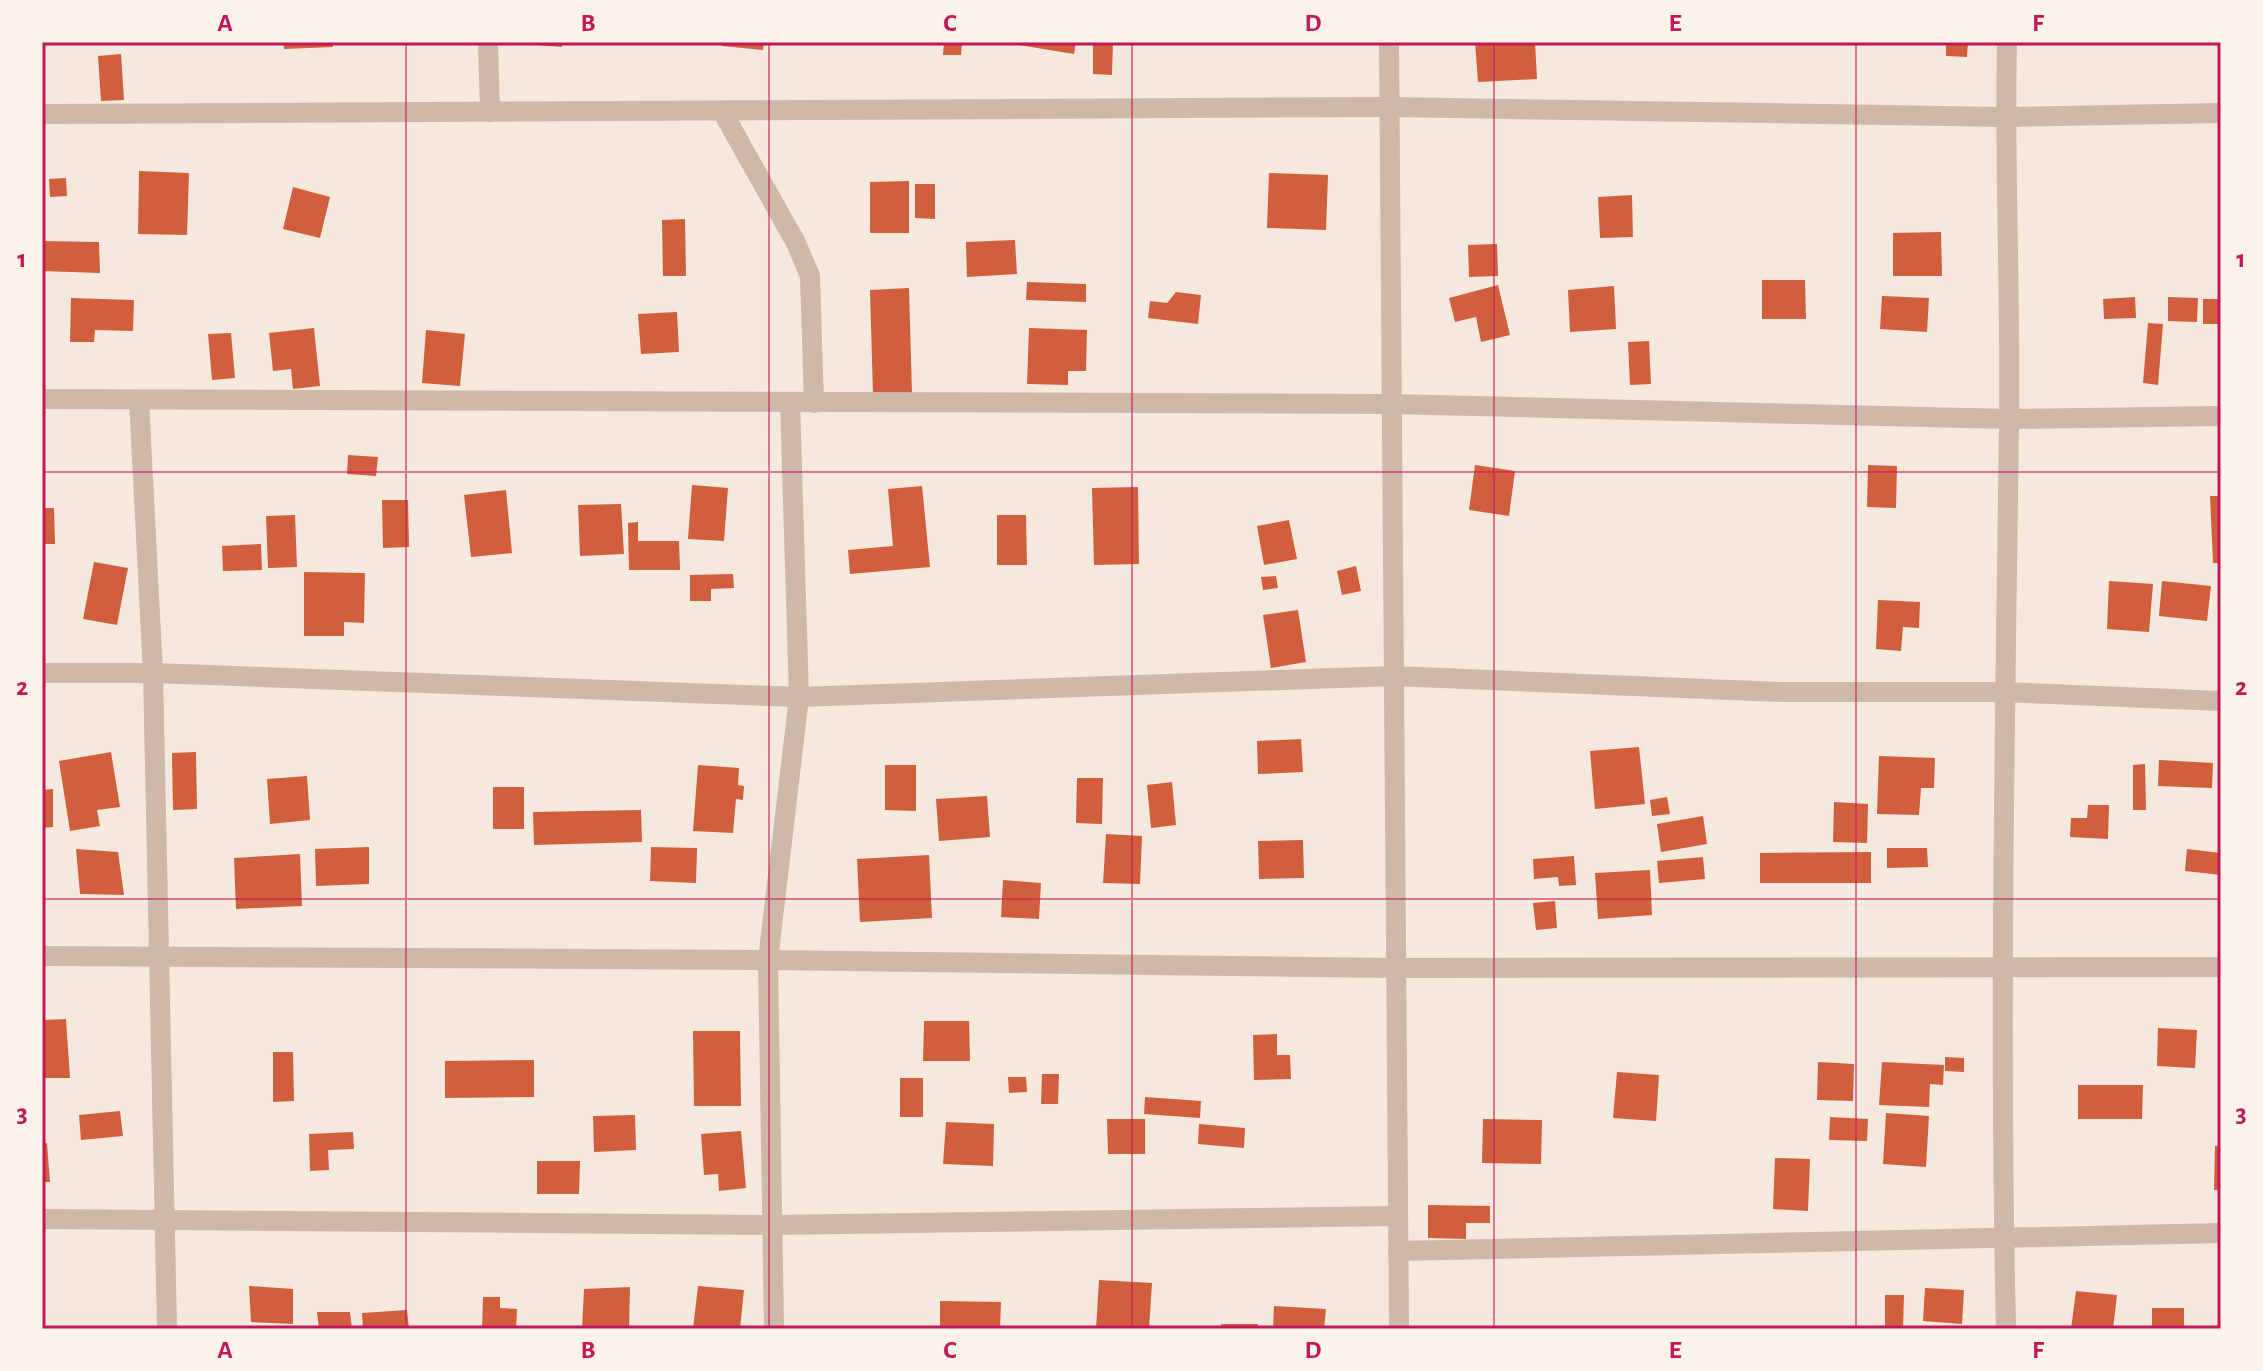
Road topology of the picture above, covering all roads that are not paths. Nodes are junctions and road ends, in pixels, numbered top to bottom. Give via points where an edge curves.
1 (488, 42) edge
2 (1389, 42) edge
3 (2007, 42) edge
4 (1390, 107) junction
5 (722, 111) junction
6 (490, 112) junction
7 (2221, 113) edge
8 (42, 114) edge
9 (2005, 117) junction
10 (42, 399) edge
11 (139, 400) junction
12 (790, 403) junction
13 (814, 403) junction
14 (1392, 404) junction
15 (2221, 416) edge
16 (2009, 419) junction
17 (42, 673) edge
18 (153, 673) junction
19 (1394, 676) junction
20 (2004, 692) junction
21 (799, 697) junction
22 (2221, 701) edge
23 (42, 956) edge
24 (158, 957) junction
25 (768, 960) junction
26 (2221, 967) edge
27 (1396, 968) junction
28 (2005, 968) junction
29 (1398, 1216) junction
30 (42, 1219) edge
31 (165, 1222) junction
32 (772, 1225) junction
33 (2221, 1233) edge
34 (2004, 1238) junction
35 (1398, 1251) junction
36 (167, 1329) edge
37 (774, 1329) edge
38 (1399, 1329) edge
39 (2006, 1329) edge

1 - 6 street
2 - 4 street
3 - 9 street
4 - 5 street
4 - 9 street
4 - 14 street
5 - 6 street
5 - 13 street via 810,276
6 - 8 street
7 - 9 street
9 - 16 street
10 - 11 street
11 - 12 street
11 - 18 street
12 - 13 street
12 - 21 street
13 - 14 street
14 - 16 street
14 - 19 street
15 - 16 street
16 - 20 street
17 - 18 street
18 - 21 street
18 - 24 street
19 - 20 street via 1780,692
19 - 21 street
19 - 27 street
20 - 22 street
20 - 28 street
21 - 25 street
23 - 24 street
24 - 25 street
24 - 31 street
25 - 27 street
25 - 32 street
26 - 28 street
27 - 28 street
27 - 29 street
28 - 34 street
29 - 32 street
29 - 35 street
30 - 31 street
31 - 32 street
31 - 36 street
32 - 37 street
33 - 34 street
34 - 35 street
34 - 39 street
35 - 38 street

